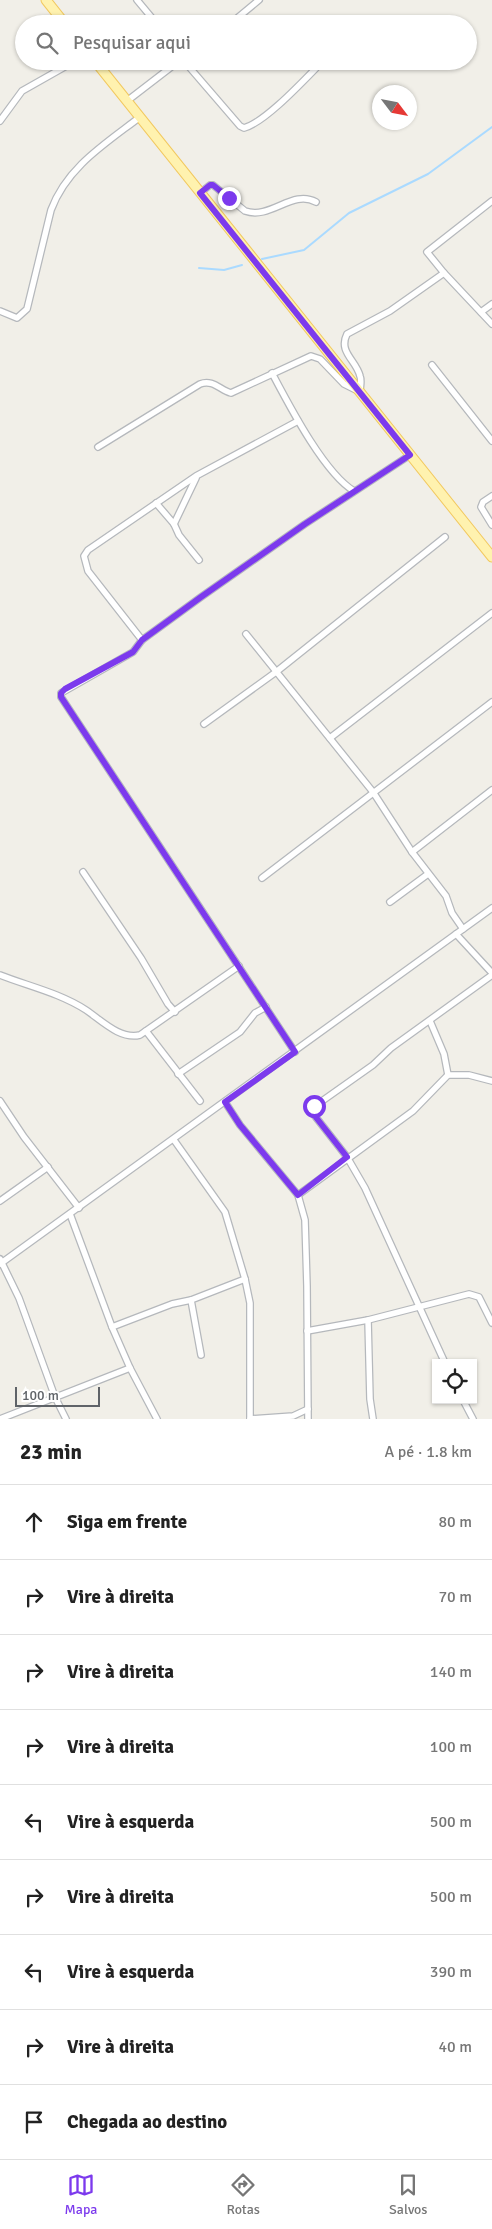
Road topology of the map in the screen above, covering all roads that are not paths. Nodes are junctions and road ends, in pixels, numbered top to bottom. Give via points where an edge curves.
1 (46, 0) edge
2 (137, 0) edge
3 (259, 0) edge
4 (58, 15) edge
5 (150, 15) edge
6 (241, 15) edge
7 (59, 70) edge
8 (102, 70) edge
9 (167, 70) edge
10 (192, 70) edge
11 (314, 70) edge
12 (127, 100) junction
13 (140, 117) junction
14 (0, 121) edge
15 (200, 193) junction
16 (492, 201) edge
17 (316, 202) dead end
18 (444, 273) junction
19 (492, 304) edge
20 (0, 311) edge
21 (481, 312) junction
22 (492, 324) edge
23 (432, 365) dead end
24 (272, 373) junction
25 (360, 392) junction
26 (298, 421) junction
27 (492, 441) edge
28 (98, 447) dead end
29 (410, 455) junction
30 (196, 476) junction
31 (354, 492) junction
32 (492, 496) edge
33 (156, 503) junction
34 (174, 524) junction
35 (492, 525) edge
36 (444, 537) dead end
37 (492, 557) edge
38 (199, 560) dead end
39 (492, 612) edge
40 (246, 634) dead end
41 (142, 640) junction
42 (276, 672) junction
43 (492, 702) edge
44 (204, 724) dead end
45 (330, 738) junction
46 (492, 790) edge
47 (374, 792) junction
48 (412, 852) junction
49 (83, 872) dead end
50 (428, 874) junction
51 (262, 878) dead end
52 (390, 902) dead end
53 (492, 908) edge
54 (463, 929) junction
55 (456, 934) junction
56 (239, 966) junction
57 (492, 974) edge
58 (0, 975) edge
59 (266, 1007) junction
60 (175, 1012) junction
61 (430, 1021) junction
62 (146, 1031) junction
63 (295, 1052) junction
64 (178, 1074) junction
65 (448, 1075) junction
66 (492, 1081) edge
67 (200, 1100) dead end
68 (0, 1102) edge
69 (225, 1102) junction
70 (174, 1140) junction
71 (347, 1157) junction
72 (48, 1167) junction
73 (298, 1195) junction
74 (0, 1201) edge
75 (79, 1208) junction
76 (70, 1214) junction
77 (1, 1262) edge
78 (245, 1279) junction
79 (191, 1300) junction
80 (420, 1308) junction
81 (368, 1320) junction
82 (492, 1323) edge
83 (112, 1326) junction
84 (307, 1331) junction
85 (201, 1355) dead end
86 (443, 1359) edge
87 (130, 1368) junction
88 (55, 1397) junction
89 (466, 1404) edge
90 (308, 1409) junction
91 (0, 1419) edge
92 (66, 1419) edge
93 (157, 1419) edge
94 (250, 1419) edge
95 (308, 1419) edge
96 (373, 1419) edge
97 (472, 1419) edge

1 - 4 main road
2 - 5 street
3 - 6 street
7 - 14 street via 22,91
8 - 12 main road
9 - 12 street
10 - 11 street via 244,128 272,111
12 - 13 main road
13 - 15 main road
13 - 20 street via 99,147 68,177 51,210 27,309 17,318
15 - 17 street via 213,185 252,213 274,210 292,200 304,198
15 - 25 main road
16 - 18 street via 427,252
18 - 21 street
18 - 25 street via 390,311 347,334 346,354 360,374
19 - 21 street
21 - 22 street
23 - 27 street
24 - 25 street via 315,356 344,384
24 - 26 street
24 - 28 street via 231,393 206,382
25 - 29 main road
26 - 30 street
26 - 31 street via 339,480
29 - 31 street
29 - 37 main road
30 - 33 street
30 - 34 street
31 - 41 street
32 - 35 street via 481,507
33 - 34 street
33 - 41 street via 84,556 88,571
34 - 38 street
36 - 42 street
39 - 45 street
40 - 42 street
41 - 56 street via 133,652 65,689 61,697
42 - 44 street
42 - 45 street
43 - 47 street
45 - 47 street
46 - 48 street
47 - 48 street
47 - 51 street
48 - 50 street
49 - 60 street
50 - 52 street
50 - 54 street via 446,896
53 - 54 street
54 - 55 street
55 - 57 street
55 - 63 street
56 - 59 street
56 - 60 street
57 - 61 street
58 - 62 street via 79,1006 128,1035
59 - 63 street
59 - 64 street via 255,1013 240,1032
60 - 62 street
61 - 65 street via 444,1054
61 - 71 street via 314,1106 311,1111
62 - 64 street
63 - 69 street
64 - 67 street
65 - 66 street via 469,1075
65 - 71 street via 414,1111
68 - 72 street
69 - 70 street
69 - 73 street
70 - 75 street
70 - 78 street via 225,1212
71 - 73 street
71 - 80 street via 365,1188
72 - 74 street
72 - 75 street
73 - 84 street via 306,1230
75 - 76 street
76 - 77 street
76 - 83 street
77 - 88 street via 30,1325
78 - 79 street
78 - 94 street via 250,1302
79 - 83 street
79 - 85 street
80 - 81 street
80 - 82 street via 474,1294
80 - 86 street
81 - 84 street
81 - 96 street
83 - 87 street
84 - 90 street
87 - 88 street
87 - 93 street
88 - 91 street
88 - 92 street
89 - 97 street
90 - 94 street via 293,1416
90 - 95 street

